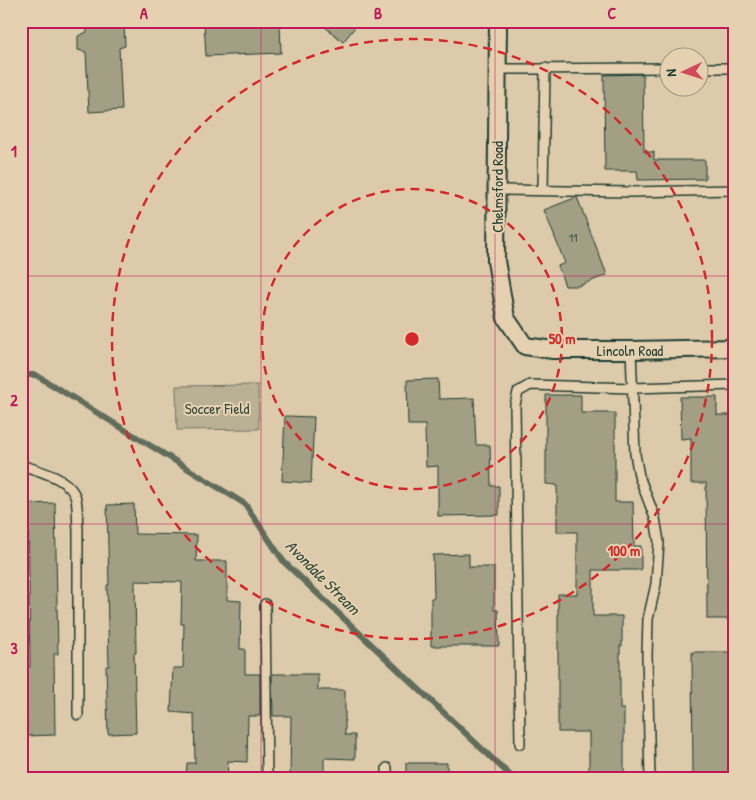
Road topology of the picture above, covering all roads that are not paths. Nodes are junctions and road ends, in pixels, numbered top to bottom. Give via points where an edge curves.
1 (498, 21) edge
2 (545, 68) junction
3 (658, 68) edge
4 (708, 68) edge
5 (735, 68) edge
6 (498, 69) junction
7 (497, 190) junction
8 (543, 190) junction
9 (735, 190) edge
10 (525, 346) joint
11 (735, 348) edge
12 (631, 350) junction
13 (735, 386) edge
14 (632, 388) junction
15 (21, 465) edge
16 (265, 604) dead end
17 (78, 715) dead end
18 (520, 744) dead end
19 (387, 768) dead end
20 (267, 779) edge
21 (387, 779) edge
22 (650, 779) edge

1 - 6 street, Chelmsford Road
2 - 3 lane
2 - 6 lane
2 - 8 lane
4 - 5 lane
6 - 7 street, Chelmsford Road
7 - 8 lane
7 - 10 street, Chelmsford Road via 496,261 506,318
8 - 9 lane
10 - 12 street, Lincoln Road via 552,350
11 - 12 street, Lincoln Road
12 - 14 lane
13 - 14 lane
14 - 18 lane via 530,385 518,392 515,405
14 - 22 lane via 635,454 659,542 656,584 648,619
15 - 17 lane via 69,486 77,501
16 - 20 lane
19 - 21 lane

